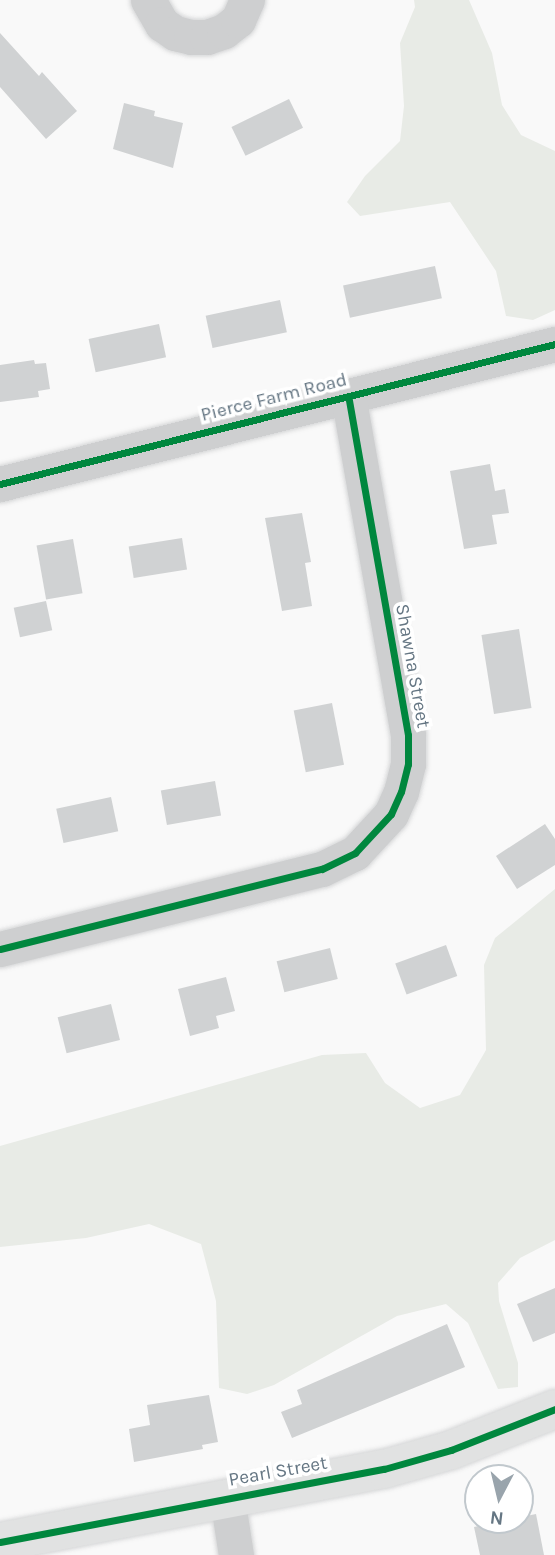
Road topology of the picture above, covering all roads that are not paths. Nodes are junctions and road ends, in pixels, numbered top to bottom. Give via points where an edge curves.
1 (148, 0) edge
2 (247, 0) edge
3 (555, 344) edge
4 (348, 396) junction
5 (0, 484) edge
6 (0, 949) edge
7 (555, 1409) edge
8 (227, 1497) junction
9 (0, 1542) edge
10 (236, 1555) edge

1 - 2 street via 162,24 191,37 224,31 237,20
3 - 4 street, Pierce Farm Road
4 - 5 street, Pierce Farm Road
4 - 6 street, Shawna Street via 408,735 408,764 391,814 355,853 322,869
7 - 8 street, Pearl Street via 421,1460
8 - 9 street, Pearl Street
8 - 10 street

